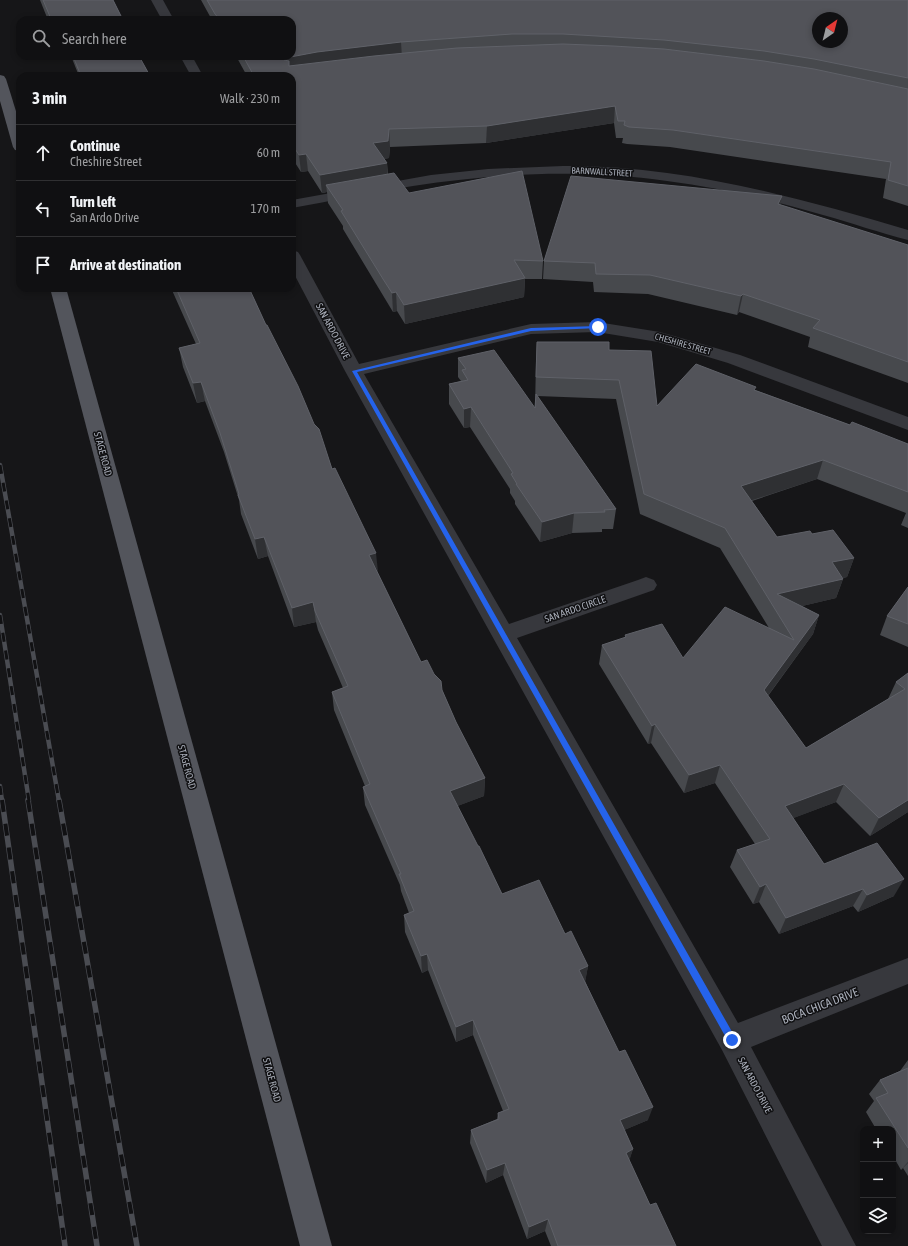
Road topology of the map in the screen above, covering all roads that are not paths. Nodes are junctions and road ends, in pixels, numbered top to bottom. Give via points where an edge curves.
1 (161, 0) edge
2 (167, 16) edge
3 (188, 60) edge
4 (195, 72) edge
5 (0, 79) edge
6 (16, 133) edge
7 (296, 203) edge
8 (908, 234) edge
9 (296, 262) edge
10 (59, 292) edge
11 (354, 371) junction
12 (908, 424) edge
13 (646, 585) dead end
14 (504, 634) junction
15 (908, 971) edge
16 (732, 1040) junction
17 (316, 1246) edge
18 (840, 1246) edge

1 - 2 street
3 - 4 street
5 - 6 main road
7 - 8 street, BARNWALL STREET via 430,180 507,172 583,170 663,176 743,189
9 - 11 street, SAN ARDO DRIVE
10 - 17 main road, STAGE ROAD
11 - 12 street, CHESHIRE STREET via 531,329 598,327 660,337 734,360
11 - 14 street, SAN ARDO DRIVE
13 - 14 street, SAN ARDO CIRCLE
14 - 16 street, SAN ARDO DRIVE
15 - 16 street, BOCA CHICA DRIVE
16 - 18 street, SAN ARDO DRIVE

